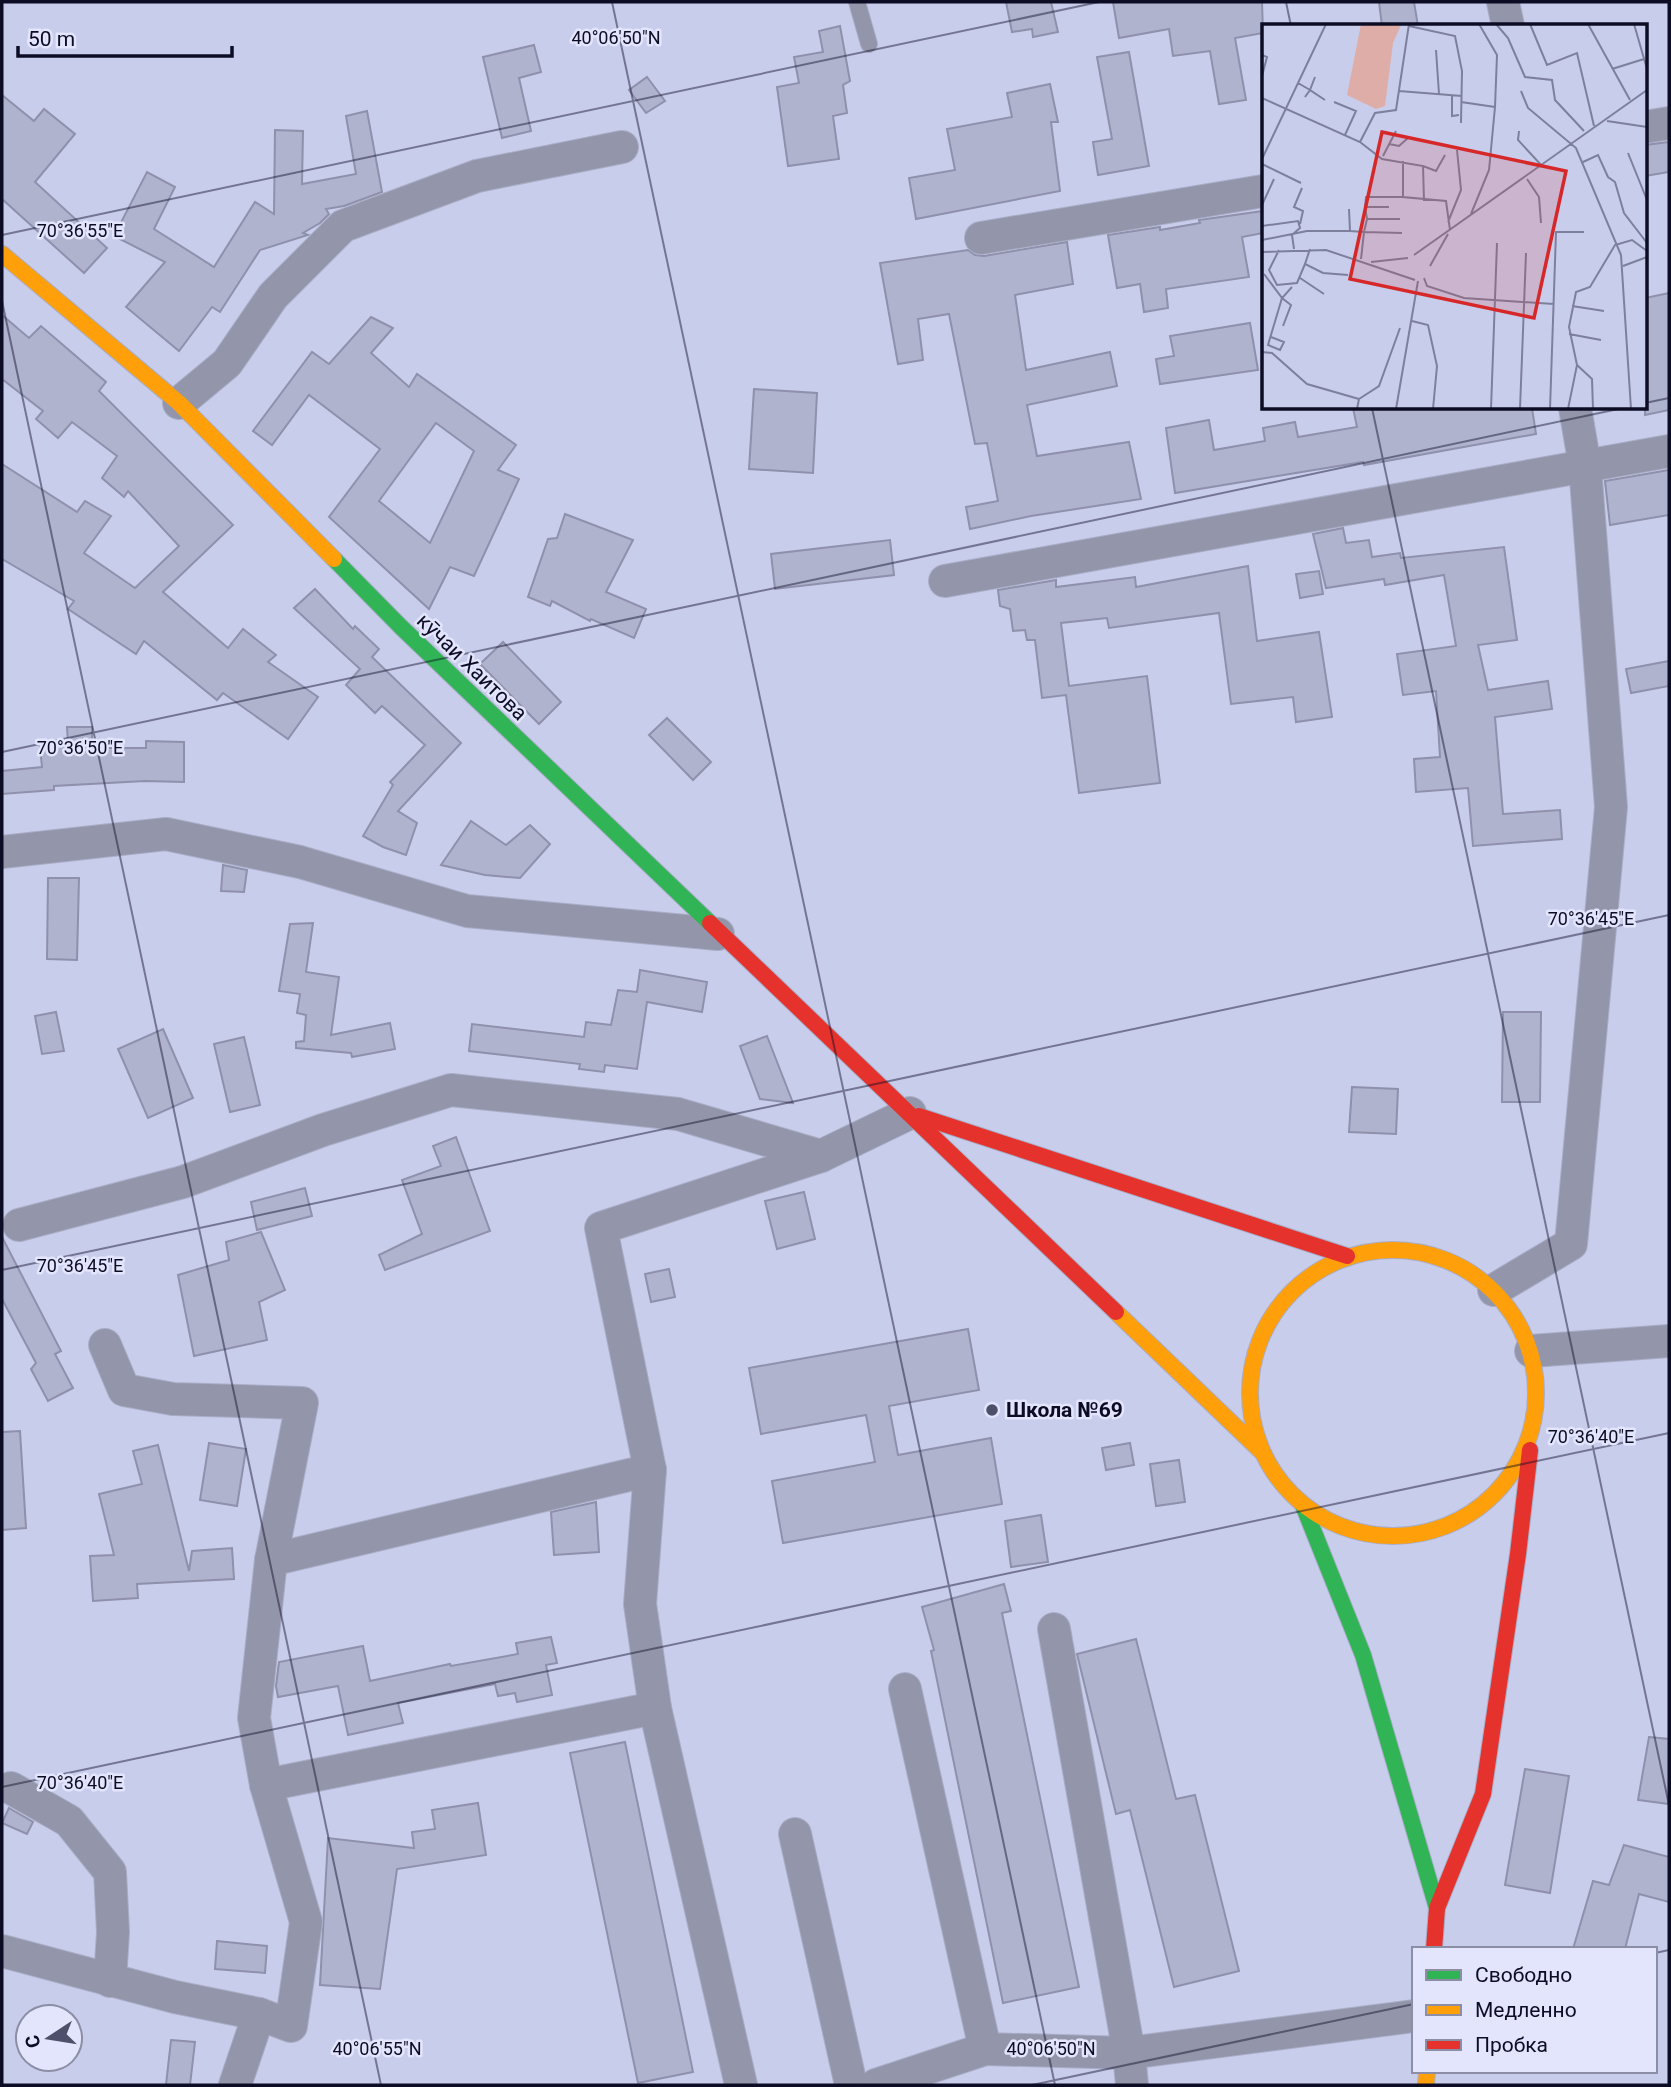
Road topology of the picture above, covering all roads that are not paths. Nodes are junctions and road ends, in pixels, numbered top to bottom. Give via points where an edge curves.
1 (857, 2) edge
2 (1503, 2) edge
3 (1507, 24) edge
4 (869, 44) dead end
5 (1669, 123) edge
6 (1646, 127) edge
7 (622, 147) dead end
8 (1262, 191) edge
9 (981, 238) dead end
10 (2, 255) edge
11 (179, 403) junction
12 (1575, 410) edge
13 (1669, 451) edge
14 (1585, 466) junction
15 (945, 581) dead end
16 (2, 852) edge
17 (718, 934) junction
18 (910, 1113) junction
19 (821, 1156) junction
20 (19, 1225) dead end
21 (1347, 1256) junction
22 (1494, 1290) junction
23 (1669, 1341) edge
24 (105, 1345) dead end
25 (1531, 1351) junction
26 (1536, 1388) junction
27 (1263, 1453) junction
28 (650, 1470) junction
29 (1303, 1505) junction
30 (271, 1560) junction
31 (1054, 1629) dead end
32 (905, 1689) dead end
33 (655, 1708) junction
34 (266, 1785) junction
35 (11, 1788) dead end
36 (795, 1834) dead end
37 (1437, 1908) junction
38 (1434, 1947) edge
39 (2, 1951) edge
40 (110, 1981) junction
41 (259, 2014) junction
42 (1412, 2016) edge
43 (985, 2049) junction
44 (1129, 2053) junction
45 (235, 2085) edge
46 (741, 2085) edge
47 (851, 2085) edge
48 (876, 2085) edge
49 (1132, 2085) edge

1 - 4 lane
2 - 3 street
5 - 6 street
7 - 11 street via 477,176 343,226 273,296 228,363
8 - 9 street
10 - 11 main road, кӯчаи Хаитова
11 - 17 main road, кӯчаи Хаитова via 401,627
12 - 14 street
13 - 14 street
14 - 15 street
14 - 22 street via 1611,807 1571,1244
16 - 17 street via 166,834 300,862 467,911
17 - 18 main road, кӯчаи Хаитова
18 - 19 street
18 - 21 main road
18 - 27 main road, кӯчаи Хаитова
19 - 20 street via 678,1114 451,1090 323,1130 183,1182
19 - 28 street via 601,1228
21 - 22 main road via 1385,1249 1425,1252 1462,1266
21 - 27 main road via 1305,1279 1267,1326 1253,1359 1250,1407
22 - 25 main road via 1516,1318
23 - 25 street
24 - 30 street via 124,1391 173,1399 302,1403
25 - 26 main road
26 - 29 main road via 1530,1435 1510,1477 1477,1510 1435,1531 1389,1537 1343,1528
26 - 37 main road via 1518,1554 1483,1794
27 - 29 main road via 1280,1482
28 - 30 street
28 - 33 street via 640,1604
29 - 37 main road via 1363,1655
30 - 34 street via 254,1718
31 - 44 street
32 - 43 street
33 - 34 street
33 - 46 street
34 - 41 street via 306,1922 291,2026
35 - 40 street via 69,1821 110,1872
36 - 47 street
37 - 38 main road
39 - 40 street
40 - 41 street
41 - 45 street
42 - 44 street
43 - 44 street
43 - 48 street
44 - 49 street

